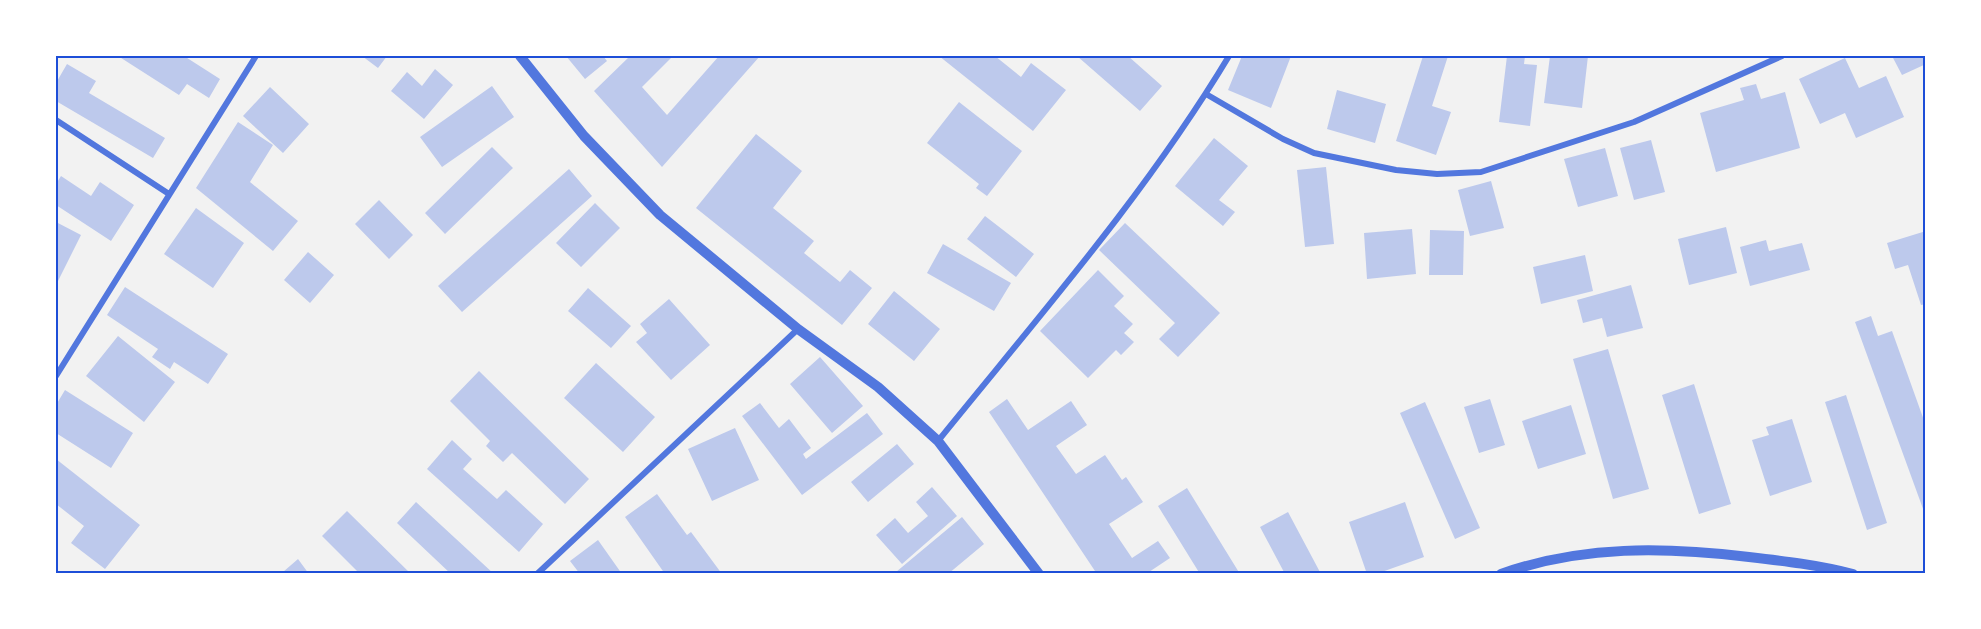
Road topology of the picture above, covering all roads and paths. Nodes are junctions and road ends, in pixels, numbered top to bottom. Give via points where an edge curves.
1 (256, 56) edge
2 (520, 56) edge
3 (1229, 56) edge
4 (1782, 56) edge
5 (1206, 94) junction
6 (56, 120) edge
7 (169, 194) junction
8 (798, 329) junction
9 (56, 376) edge
10 (938, 441) junction
11 (537, 573) edge
12 (1039, 573) edge
13 (1501, 573) edge
14 (1853, 573) edge

1 - 7 street
2 - 8 street via 584,136 660,215
3 - 5 street
4 - 5 street via 1634,122 1481,172 1437,174 1396,170 1314,153
5 - 10 street via 1115,223
6 - 7 street
7 - 9 street
8 - 10 street via 878,387
8 - 11 street
10 - 12 street
13 - 14 street via 1533,562 1617,549 1692,550

